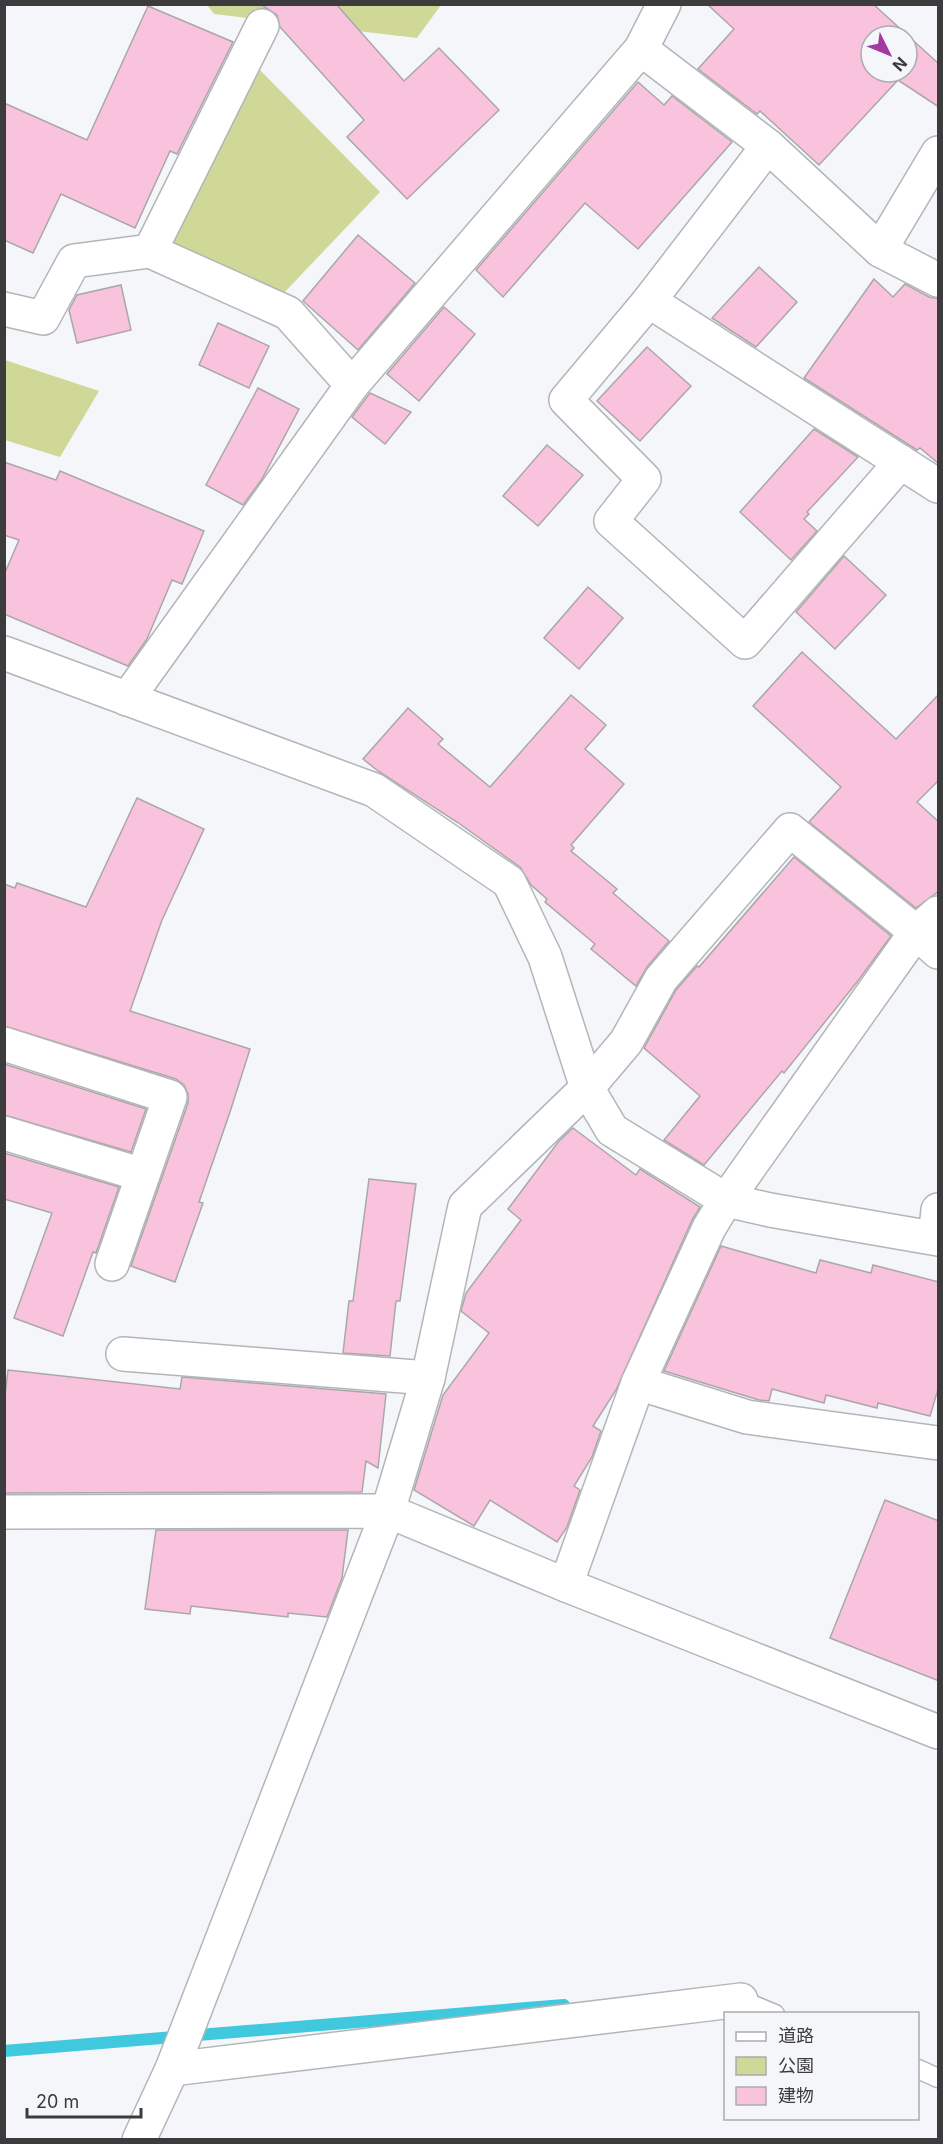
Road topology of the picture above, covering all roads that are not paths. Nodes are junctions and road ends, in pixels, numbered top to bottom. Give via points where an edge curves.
1 (664, 4) edge
2 (262, 26) dead end
3 (641, 49) junction
4 (768, 146) junction
5 (939, 153) edge
6 (880, 250) junction
7 (150, 251) junction
8 (939, 280) edge
9 (649, 301) junction
10 (4, 309) edge
11 (352, 385) junction
12 (901, 462) junction
13 (939, 486) edge
14 (4, 653) edge
15 (127, 699) junction
16 (931, 932) edge
17 (4, 1044) edge
18 (587, 1088) junction
19 (4, 1133) edge
20 (143, 1175) junction
21 (726, 1200) junction
22 (937, 1229) edge
23 (112, 1264) dead end
24 (123, 1354) dead end
25 (428, 1377) junction
26 (638, 1383) junction
27 (939, 1443) edge
28 (388, 1511) junction
29 (4, 1512) edge
30 (566, 1585) junction
31 (939, 1732) edge
32 (741, 2000) joint
33 (772, 2012) edge
34 (172, 2069) junction
35 (919, 2069) edge
36 (939, 2078) edge
37 (139, 2139) edge

1 - 3 street
2 - 7 street
3 - 4 street
3 - 11 street
4 - 6 street
4 - 9 street
5 - 6 street
6 - 8 street
7 - 10 street via 74,261 43,318
7 - 11 street via 288,313
9 - 12 street
9 - 12 street via 566,400 644,479 611,521 745,642
11 - 15 street
12 - 13 street
14 - 15 street
15 - 18 street via 374,790 509,882 545,957
16 - 18 street via 790,830 661,979 626,1042
16 - 21 street
17 - 20 street via 170,1097
18 - 21 street via 612,1130
18 - 25 street via 465,1206
19 - 20 street
20 - 23 street
21 - 22 street via 770,1210
21 - 26 street via 709,1228
24 - 25 street
25 - 28 street
26 - 27 street via 747,1417
26 - 30 street
28 - 29 street
28 - 30 street
28 - 34 street
30 - 31 street
32 - 33 lane
32 - 34 street
34 - 37 street
35 - 36 lane

